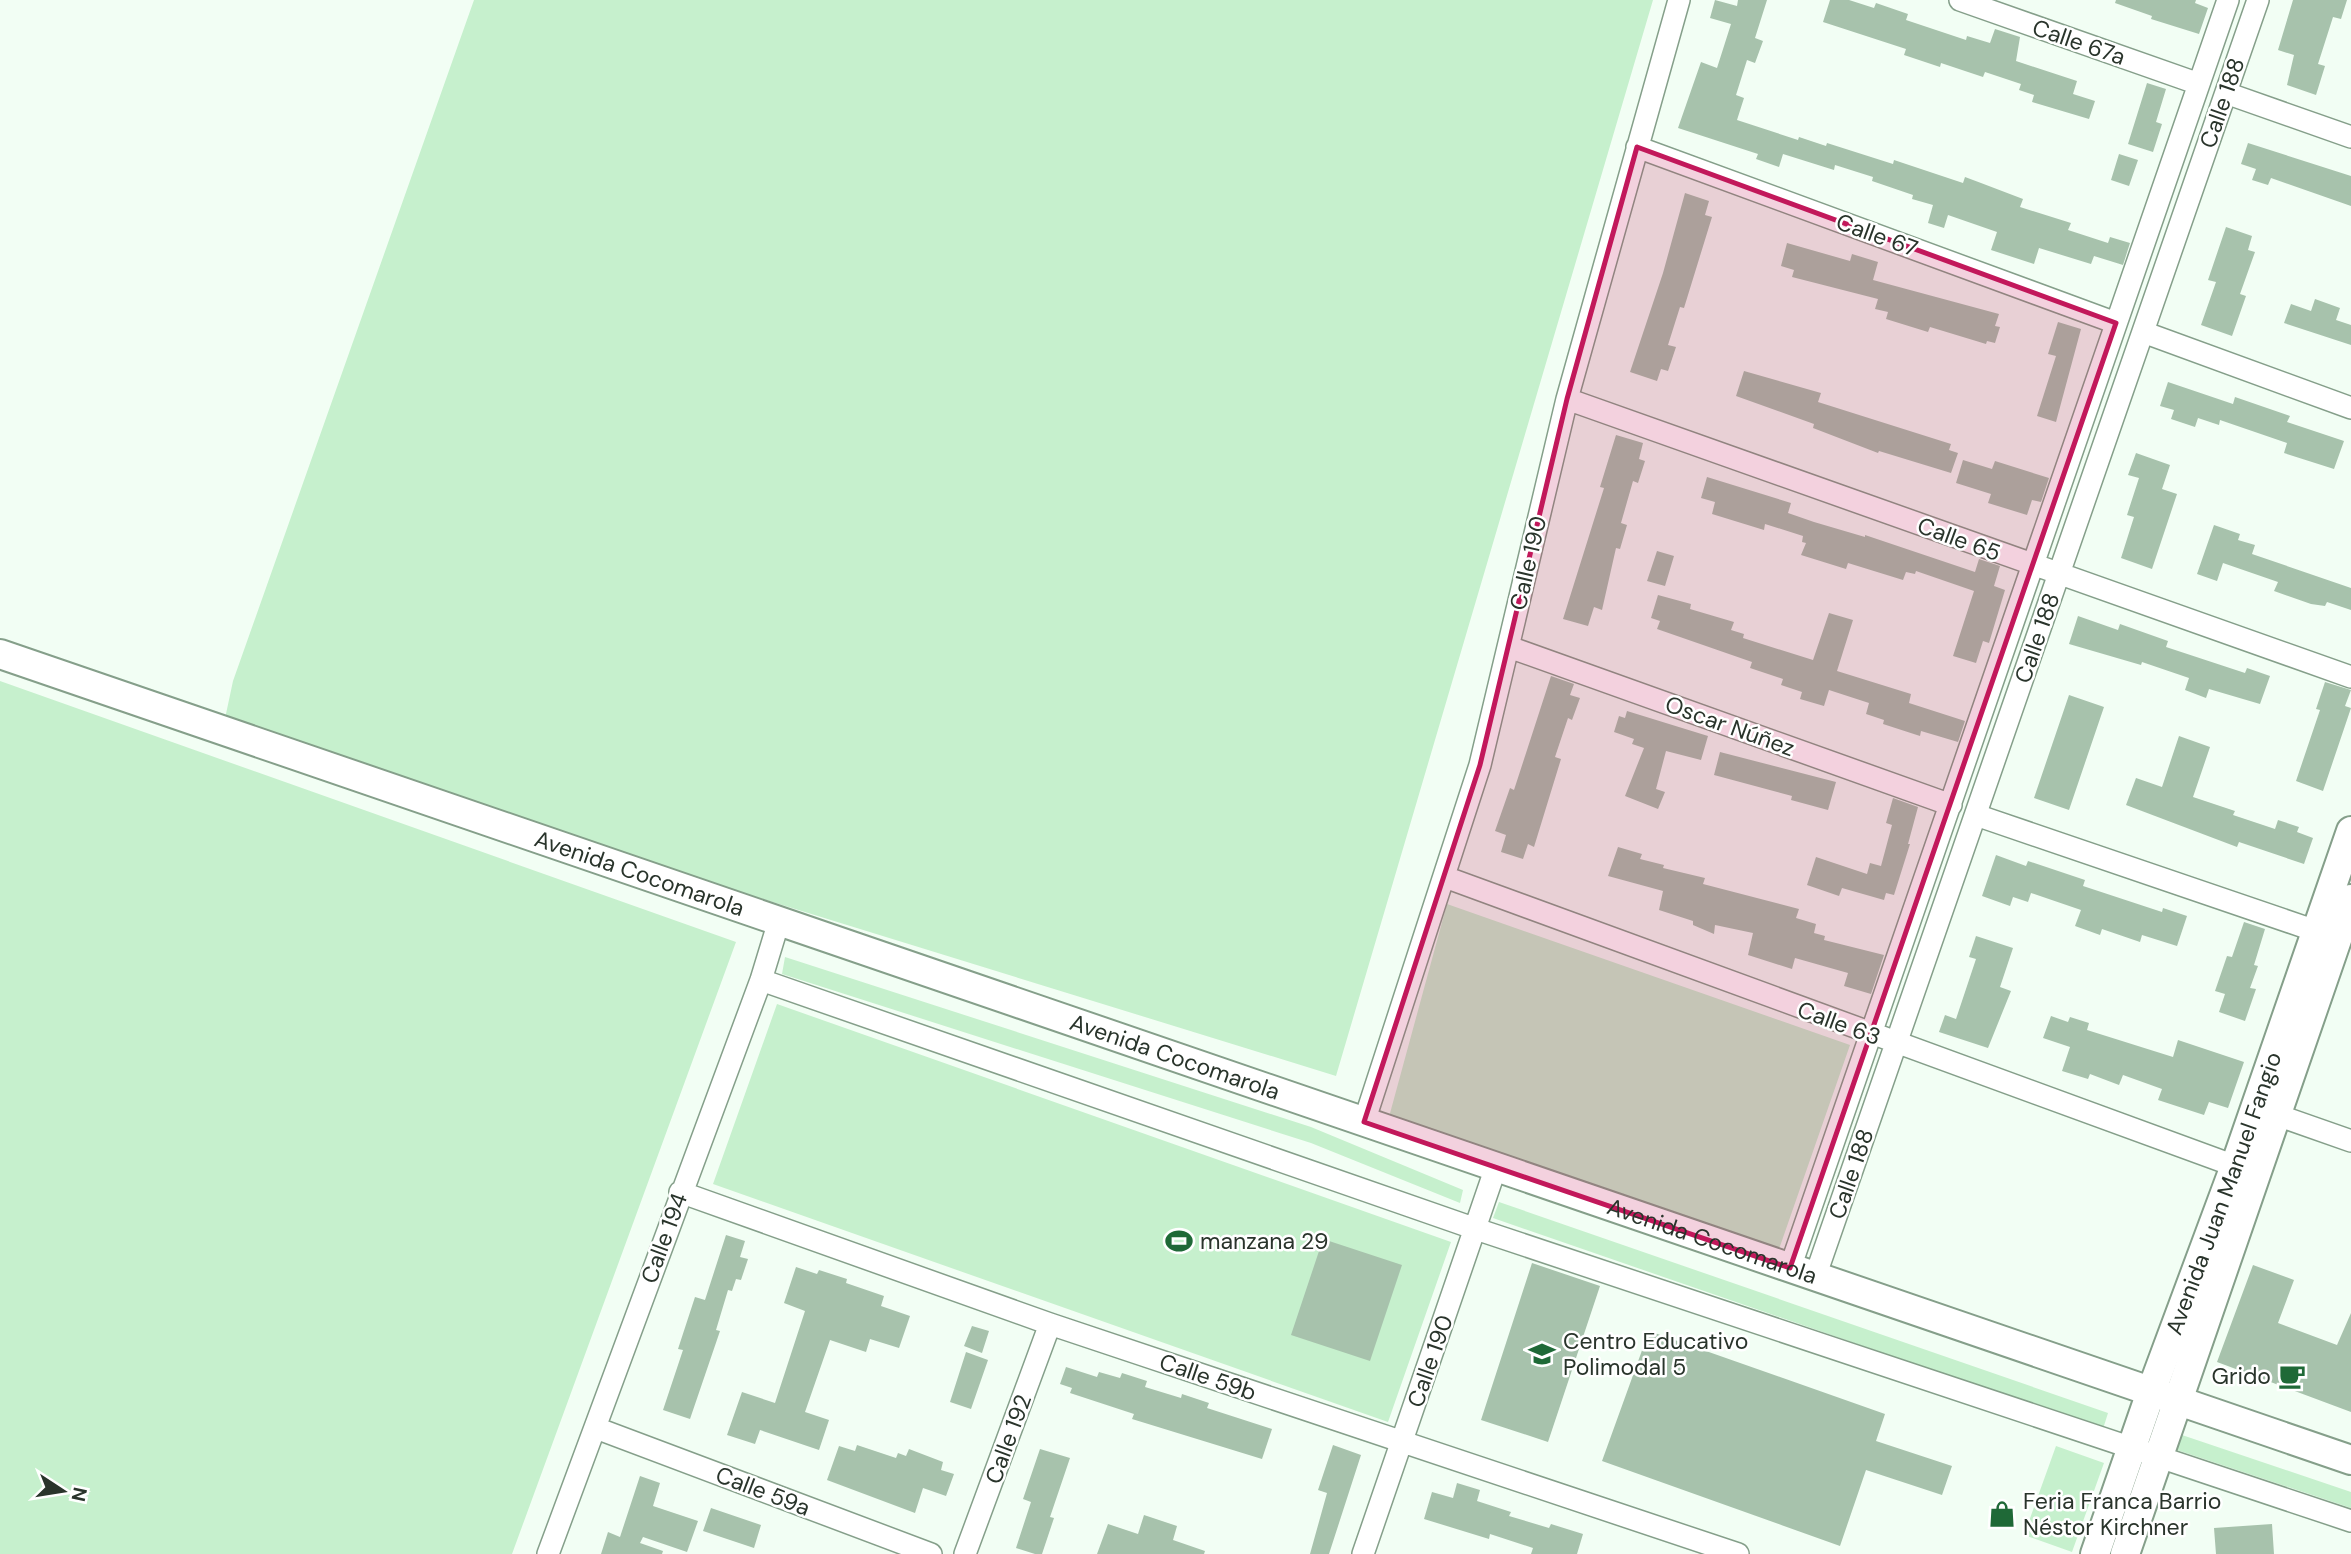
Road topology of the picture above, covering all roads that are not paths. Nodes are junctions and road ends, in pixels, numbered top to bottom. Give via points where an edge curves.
1 (1679, 0) edge
2 (1960, 0) edge
3 (2228, 0) edge
4 (2258, 0) edge
5 (2199, 84) junction
6 (2225, 93) junction
7 (2351, 137) edge
8 (1637, 147) junction
9 (2116, 323) junction
10 (2143, 332) junction
11 (1567, 399) junction
12 (2351, 408) edge
13 (2032, 565) junction
14 (2059, 574) junction
15 (1509, 647) junction
16 (0, 654) edge
17 (2351, 677) edge
18 (1951, 805) junction
19 (1976, 815) junction
20 (2351, 831) edge
21 (1445, 877) junction
22 (2351, 899) edge
23 (779, 921) junction
24 (2316, 931) junction
25 (761, 980) junction
26 (1869, 1035) junction
27 (1896, 1044) junction
28 (2277, 1115) junction
29 (1364, 1122) junction
30 (2351, 1141) edge
31 (2235, 1166) junction
32 (1496, 1167) junction
33 (680, 1192) junction
34 (1476, 1229) junction
35 (1802, 1272) junction
36 (1050, 1324) junction
37 (2151, 1392) junction
38 (2178, 1401) junction
39 (596, 1428) junction
40 (1402, 1442) junction
41 (2131, 1448) junction
42 (2159, 1457) junction
43 (2351, 1460) edge
44 (2351, 1521) edge
45 (1708, 1549) edge
46 (548, 1554) edge
47 (931, 1554) edge
48 (965, 1554) edge
49 (1363, 1554) edge
50 (1738, 1554) edge
51 (2095, 1554) edge
52 (2125, 1554) edge

1 - 8 street, Calle 190
2 - 5 street, Calle 67a
3 - 5 street, Calle 188
4 - 6 street, Calle 188
5 - 9 street, Calle 188
6 - 7 street
6 - 10 street, Calle 188
8 - 9 street, Calle 67
8 - 11 street, Calle 190
9 - 13 street, Calle 188
10 - 12 street
10 - 14 street, Calle 188
11 - 13 street, Calle 65
11 - 15 street, Calle 190
13 - 14 street, Calle 65
13 - 18 street, Calle 188
14 - 17 street, Calle 65
14 - 19 street, Calle 188
15 - 18 street, Oscar Núñez
15 - 21 street, Calle 190 via 1480,765
16 - 23 main road, Avenida Cocomarola
18 - 26 street, Calle 188
19 - 24 street
19 - 27 street, Calle 188
20 - 24 main road, Avenida Juan Manuel Fangio
21 - 26 street, Calle 63
21 - 29 street, Calle 190
22 - 28 main road, Avenida Juan Manuel Fangio
23 - 25 street, Calle 194
23 - 29 main road, Avenida Cocomarola
24 - 31 main road, Avenida Juan Manuel Fangio
25 - 33 street, Calle 194
25 - 34 street
26 - 27 street, Calle 63
26 - 35 street, Calle 188
27 - 31 street, Calle 63
27 - 35 street, Calle 188
28 - 30 street
28 - 38 main road, Avenida Juan Manuel Fangio
29 - 32 main road, Avenida Cocomarola
31 - 37 main road, Avenida Juan Manuel Fangio
32 - 34 street, Calle 190
32 - 35 main road, Avenida Cocomarola
33 - 36 street, Calle 59b
33 - 39 street, Calle 194
34 - 40 street, Calle 190
34 - 41 street
35 - 37 main road, Avenida Cocomarola
36 - 40 street, Calle 59b
36 - 48 street, Calle 192
37 - 38 main road, Avenida Cocomarola
37 - 41 main road, Avenida Juan Manuel Fangio
38 - 42 main road, Avenida Juan Manuel Fangio
38 - 43 main road, Avenida Cocomarola
39 - 46 street, Calle 194
39 - 47 street, Calle 59a
40 - 45 street, Calle 59b
40 - 49 street, Calle 190
41 - 42 street
41 - 51 main road, Avenida Juan Manuel Fangio
42 - 44 street
42 - 52 main road, Avenida Juan Manuel Fangio
45 - 50 street, Calle 59b

